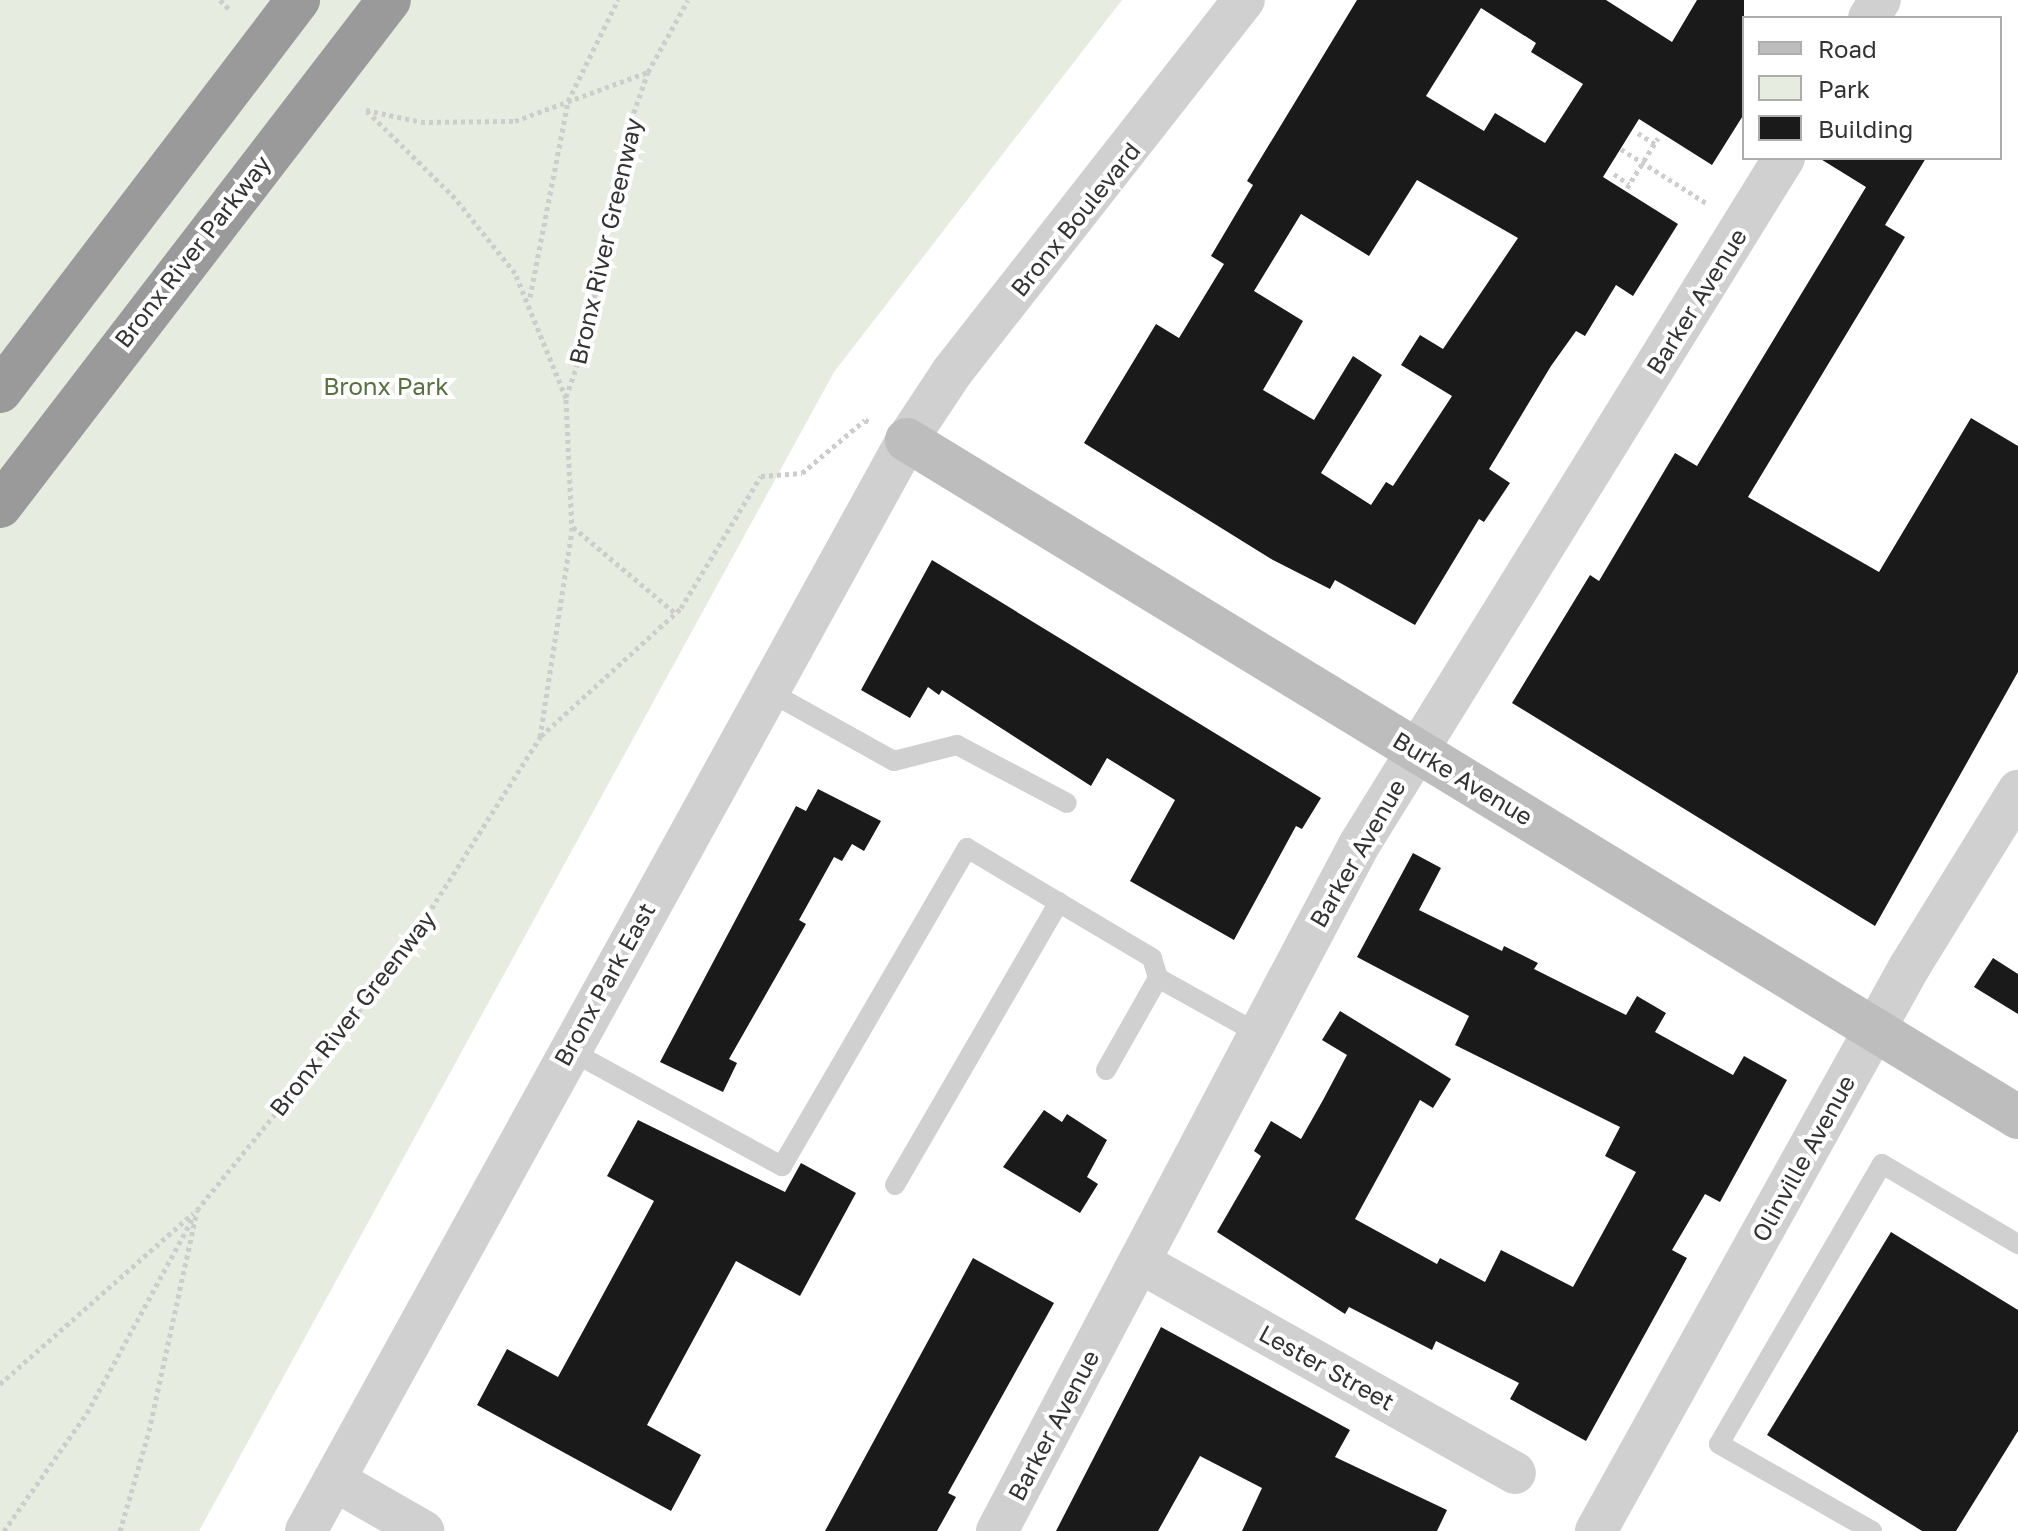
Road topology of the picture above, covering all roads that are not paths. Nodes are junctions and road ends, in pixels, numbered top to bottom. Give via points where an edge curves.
1 (298, 0) edge
2 (389, 0) edge
3 (1244, 0) edge
4 (1783, 160) edge
5 (0, 391) edge
6 (907, 440) junction
7 (0, 506) edge
8 (768, 691) junction
9 (1417, 750) junction
10 (2018, 791) edge
11 (1067, 803) dead end
12 (1059, 902) junction
13 (1158, 978) junction
14 (1874, 1030) junction
15 (1259, 1034) junction
16 (567, 1049) junction
17 (1106, 1070) dead end
18 (2018, 1117) edge
19 (895, 1185) dead end
20 (2018, 1244) edge
21 (1139, 1262) junction
22 (1515, 1473) dead end
23 (334, 1480) junction
24 (306, 1531) edge
25 (423, 1531) edge
26 (997, 1531) edge
27 (1596, 1531) edge
28 (1872, 1531) edge

1 - 5 highway
2 - 7 highway, Bronx River Parkway
3 - 6 street, Bronx Boulevard via 952,372
4 - 9 street, Barker Avenue
6 - 8 street, Bronx Park East
6 - 9 main road, Burke Avenue
8 - 11 lane via 894,761 957,745
8 - 16 street, Bronx Park East
9 - 14 main road, Burke Avenue
9 - 15 street, Barker Avenue via 1359,845
10 - 14 street, Olinville Avenue
12 - 13 lane via 1152,958
12 - 16 lane via 967,848 782,1166
12 - 19 lane
13 - 15 lane
13 - 17 lane
14 - 18 main road, Burke Avenue
14 - 27 street, Olinville Avenue
15 - 21 street, Barker Avenue
16 - 23 street, Bronx Park East
20 - 28 lane via 1882,1164 1719,1444
21 - 22 street, Lester Street
21 - 26 street, Barker Avenue
23 - 24 street, Bronx Park East
23 - 25 street

